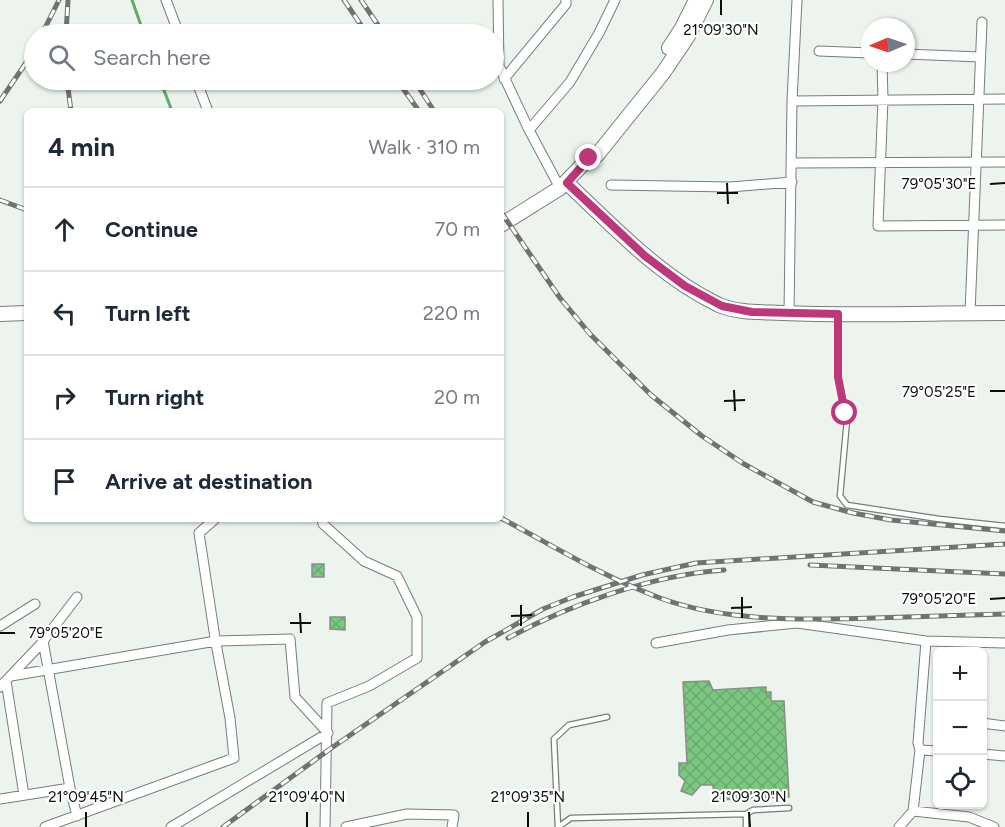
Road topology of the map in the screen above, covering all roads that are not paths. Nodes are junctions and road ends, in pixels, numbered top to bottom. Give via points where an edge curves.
1 (166, 0) edge
2 (498, 0) edge
3 (615, 0) edge
4 (696, 0) edge
5 (706, 0) edge
6 (796, 0) edge
7 (567, 1) edge
8 (982, 22) dead end
9 (175, 24) edge
10 (498, 24) edge
11 (819, 51) dead end
12 (861, 53) edge
13 (915, 54) edge
14 (980, 57) junction
15 (882, 72) edge
16 (504, 79) joint
17 (200, 90) edge
18 (883, 99) junction
19 (1005, 99) edge
20 (979, 100) junction
21 (792, 101) junction
22 (207, 108) edge
23 (529, 130) junction
24 (589, 158) junction
25 (977, 162) junction
26 (1005, 162) edge
27 (792, 163) junction
28 (881, 163) junction
29 (792, 183) junction
30 (612, 185) dead end
31 (564, 186) junction
32 (523, 212) junction
33 (504, 223) edge
34 (974, 225) junction
35 (1005, 225) edge
36 (504, 229) edge
37 (24, 313) edge
38 (789, 313) junction
39 (970, 313) junction
40 (1005, 313) edge
41 (0, 314) edge
42 (838, 314) junction
43 (212, 522) edge
44 (323, 522) edge
45 (1005, 526) edge
46 (77, 597) dead end
47 (35, 604) dead end
48 (0, 626) edge
49 (43, 641) junction
50 (216, 641) junction
51 (926, 641) junction
52 (656, 643) dead end
53 (1005, 643) edge
54 (48, 669) junction
55 (6, 681) edge
56 (607, 717) dead end
57 (987, 724) edge
58 (1005, 726) edge
59 (328, 733) junction
60 (920, 750) junction
61 (933, 751) edge
62 (987, 754) edge
63 (1005, 756) edge
64 (70, 788) junction
65 (24, 795) junction
66 (0, 799) edge
67 (789, 808) dead end
68 (913, 811) junction
69 (746, 814) junction
70 (953, 815) junction
71 (77, 816) junction
72 (45, 827) edge
73 (171, 827) edge
74 (325, 827) edge
75 (346, 827) edge
76 (452, 827) edge
77 (558, 827) edge
78 (746, 827) edge
79 (899, 827) edge
80 (953, 827) edge
81 (994, 827) edge

1 - 9 street
2 - 10 street
3 - 23 street via 570,82
4 - 24 main road via 657,68 590,148
5 - 24 main road via 663,73 597,155
6 - 21 street
7 - 16 street
8 - 14 street
11 - 12 street
13 - 14 street
14 - 20 street
15 - 18 street
16 - 23 street
17 - 22 street
18 - 20 street
18 - 21 street
18 - 28 street
19 - 20 street
20 - 25 street
21 - 27 street
23 - 31 street
24 - 31 main road
25 - 26 street
25 - 28 street
25 - 34 street
27 - 28 street
27 - 29 street
28 - 34 street via 878,226
29 - 30 street via 730,187
29 - 38 street
31 - 32 main road
31 - 38 main road via 685,286 722,306
32 - 33 main road
32 - 36 main road
34 - 35 street
34 - 39 street
37 - 41 main road
38 - 42 main road
39 - 40 main road
39 - 42 main road
42 - 45 lane via 838,377 847,420 840,496 847,505
43 - 50 street via 199,533
44 - 59 street via 364,561 397,576 417,617 417,658 369,686 327,703
46 - 49 street
47 - 48 street
49 - 54 street
49 - 55 street
50 - 54 street
50 - 59 street via 290,639 295,697
50 - 71 street via 234,758
51 - 52 street via 796,623
51 - 53 street
51 - 60 street
54 - 55 street
54 - 64 street
55 - 65 street
56 - 77 lane via 569,724 554,739
57 - 58 street
59 - 73 street
59 - 74 street
60 - 61 street
60 - 68 street
62 - 63 street
64 - 65 street
64 - 71 street
65 - 66 street
67 - 69 lane
68 - 70 street
68 - 79 street
69 - 77 lane via 571,818
69 - 78 lane
70 - 80 street
70 - 81 street
71 - 72 street
75 - 76 street via 407,814 454,815

